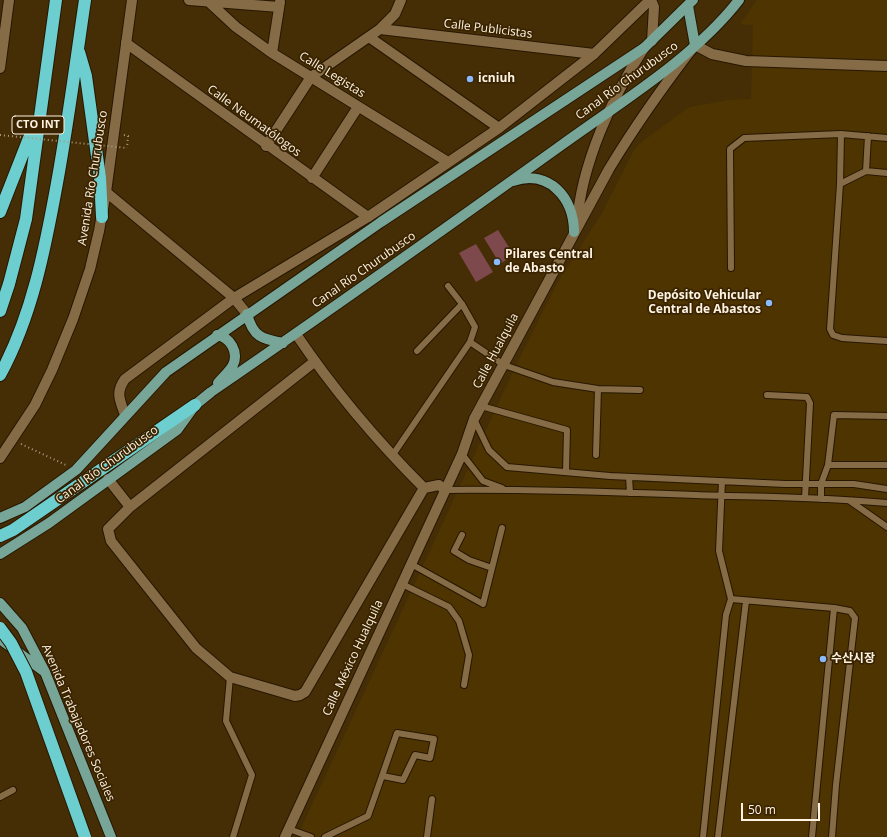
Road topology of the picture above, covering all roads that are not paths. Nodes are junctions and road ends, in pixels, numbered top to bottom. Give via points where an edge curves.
1 (9, 0) edge
2 (56, 0) edge
3 (85, 0) edge
4 (132, 0) edge
5 (189, 0) edge
6 (401, 0) edge
7 (650, 0) edge
8 (739, 0) edge
9 (208, 1) junction
10 (280, 3) edge
11 (691, 3) edge
12 (380, 29) junction
13 (369, 37) junction
14 (652, 41) junction
15 (126, 43) junction
16 (695, 45) junction
17 (78, 48) junction
18 (644, 48) junction
19 (272, 53) junction
20 (594, 54) junction
21 (887, 66) edge
22 (0, 68) edge
23 (311, 76) junction
24 (40, 106) junction
25 (358, 107) junction
26 (611, 109) junction
27 (499, 128) junction
28 (840, 134) junction
29 (868, 136) junction
30 (887, 138) edge
31 (266, 146) junction
32 (448, 162) junction
33 (866, 171) junction
34 (887, 173) edge
35 (312, 178) junction
36 (510, 182) junction
37 (840, 184) junction
38 (106, 192) junction
39 (0, 212) edge
40 (102, 217) junction
41 (368, 217) junction
42 (575, 230) junction
43 (731, 268) dead end
44 (448, 286) dead end
45 (234, 298) junction
46 (462, 304) junction
47 (0, 311) edge
48 (247, 314) junction
49 (296, 334) junction
50 (217, 335) junction
51 (887, 341) edge
52 (470, 342) junction
53 (283, 343) junction
54 (417, 352) dead end
55 (314, 362) junction
56 (504, 365) junction
57 (2, 371) edge
58 (598, 389) junction
59 (640, 390) dead end
60 (211, 392) junction
61 (767, 395) dead end
62 (194, 405) joint
63 (481, 406) junction
64 (125, 415) junction
65 (887, 416) edge
66 (474, 419) junction
67 (462, 454) junction
68 (596, 455) dead end
69 (392, 456) junction
70 (0, 458) edge
71 (828, 465) junction
72 (887, 465) edge
73 (566, 472) junction
74 (105, 474) junction
75 (629, 477) junction
76 (722, 481) junction
77 (805, 484) junction
78 (821, 484) junction
79 (424, 488) junction
80 (506, 489) junction
81 (887, 489) edge
82 (445, 490) junction
83 (630, 493) junction
84 (722, 496) junction
85 (805, 498) junction
86 (821, 499) junction
87 (849, 500) junction
88 (887, 503) edge
89 (130, 507) junction
90 (0, 518) edge
91 (887, 527) edge
92 (502, 528) dead end
93 (462, 535) dead end
94 (0, 536) edge
95 (0, 554) edge
96 (411, 564) junction
97 (492, 568) junction
98 (402, 584) junction
99 (731, 599) junction
100 (746, 601) junction
101 (0, 603) edge
102 (834, 608) junction
103 (0, 628) edge
104 (0, 639) edge
105 (46, 672) junction
106 (230, 677) junction
107 (464, 685) dead end
108 (383, 776) junction
109 (13, 790) dead end
110 (0, 797) edge
111 (432, 799) dead end
112 (287, 833) edge
113 (84, 837) edge
114 (111, 837) edge
115 (233, 837) edge
116 (311, 837) edge
117 (325, 837) edge
118 (427, 837) edge
119 (703, 837) edge
120 (718, 837) edge
121 (812, 837) edge
122 (832, 837) edge

1 - 22 street
2 - 24 highway, CTO INT
3 - 17 highway, CTO INT
4 - 15 street, Avenida Río Churubusco
5 - 9 street
6 - 12 street via 395,14
7 - 14 street via 654,7
7 - 20 street
8 - 16 main road, Canal Río Churubusco
9 - 10 street
9 - 19 street, Calle Legistas via 236,27
10 - 19 street
11 - 14 main road, Canal Río Churubusco
11 - 16 main road
12 - 13 street
12 - 20 street, Calle Publicistas
13 - 23 street
13 - 27 street
14 - 18 main road, Canal Río Churubusco
15 - 31 street, Calle Neumatólogos
15 - 38 street, Avenida Río Churubusco
16 - 21 street via 712,54 746,62
16 - 26 main road, Canal Río Churubusco
16 - 42 street, Calle Hualquila via 629,136
17 - 40 highway via 86,76 100,178
17 - 57 highway, CTO INT via 43,253 28,309
18 - 26 street, Calle Hualquila
18 - 48 main road, Canal Río Churubusco via 394,213
19 - 23 street, Calle Legistas
20 - 27 street
23 - 25 street, Calle Legistas
23 - 31 street
24 - 39 highway
24 - 47 highway, CTO INT via 26,219
25 - 32 street, Calle Legistas
25 - 35 street
26 - 36 main road, Canal Río Churubusco
26 - 42 street, Calle Hualquila via 589,166
27 - 32 street
28 - 29 lane
28 - 37 lane
28 - 43 lane via 744,138 730,148
29 - 30 lane
29 - 33 lane
31 - 35 street, Calle Neumatólogos
32 - 41 street
33 - 34 lane
33 - 37 lane
35 - 41 street, Calle Neumatólogos
36 - 42 main road via 533,179 555,187 570,206
36 - 49 main road, Canal Río Churubusco
37 - 51 lane via 830,329 833,335 842,338
38 - 40 street, Avenida Río Churubusco
38 - 45 street
40 - 70 street, Avenida Río Churubusco via 83,291 63,344 35,405
41 - 45 street
42 - 56 street, Calle Hualquila
44 - 46 lane
45 - 48 street
45 - 64 street via 125,379 118,394
46 - 52 lane via 475,327
46 - 54 lane
48 - 50 main road, Canal Río Churubusco
48 - 53 main road via 254,333 264,339
49 - 53 main road, Canal Río Churubusco
49 - 55 street
50 - 60 main road via 231,342 234,362
50 - 64 main road, Canal Río Churubusco via 166,372
52 - 56 lane
52 - 69 lane
53 - 60 main road, Canal Río Churubusco
55 - 69 street
55 - 89 street
56 - 58 lane via 553,382
56 - 63 street, Calle Hualquila
58 - 59 lane
58 - 68 lane
60 - 62 main road, Canal Río Churubusco
61 - 77 lane via 807,397 810,403
62 - 74 highway
63 - 66 street, Calle Hualquila
63 - 73 lane via 568,430
64 - 90 main road, Canal Río Churubusco via 76,470 24,507
65 - 71 lane via 834,415
66 - 67 street, Calle Hualquila
66 - 73 lane via 489,450 507,467
67 - 80 lane via 483,480
67 - 82 street, Calle Hualquila
69 - 79 street
71 - 72 lane
71 - 78 lane
73 - 75 lane
74 - 89 street
74 - 94 highway
74 - 95 main road, Canal Río Churubusco via 49,523
75 - 76 lane
75 - 83 lane
76 - 77 lane
76 - 84 lane
77 - 78 lane
77 - 85 lane
78 - 81 lane via 854,484
78 - 86 lane
79 - 82 street via 439,485
79 - 106 street via 305,692 295,696
80 - 82 lane
80 - 83 lane
82 - 96 street, Calle México Hualquila
83 - 84 lane
84 - 85 lane
84 - 99 lane via 719,551
85 - 86 lane
86 - 87 lane
87 - 88 lane
87 - 91 lane
89 - 106 street via 108,529 111,541 196,648
92 - 97 lane
93 - 97 lane via 454,551 469,560
96 - 97 lane via 483,604
96 - 98 street, Calle México Hualquila
98 - 107 lane via 449,607 459,621 469,656
98 - 112 street, Calle México Hualquila
99 - 100 lane
99 - 119 lane via 726,615
100 - 102 lane
100 - 120 lane
101 - 105 main road, Avenida Trabajadores Sociales via 22,628
102 - 121 lane
102 - 122 lane via 850,611 855,618
103 - 113 highway, bridge via 26,672
104 - 105 main road
105 - 114 main road, Avenida Trabajadores Sociales
106 - 115 lane via 226,721 252,775
108 - 108 lane via 397,733 434,739 430,758 415,755 403,780
108 - 117 lane via 368,816
109 - 110 lane
111 - 118 lane
112 - 116 lane

